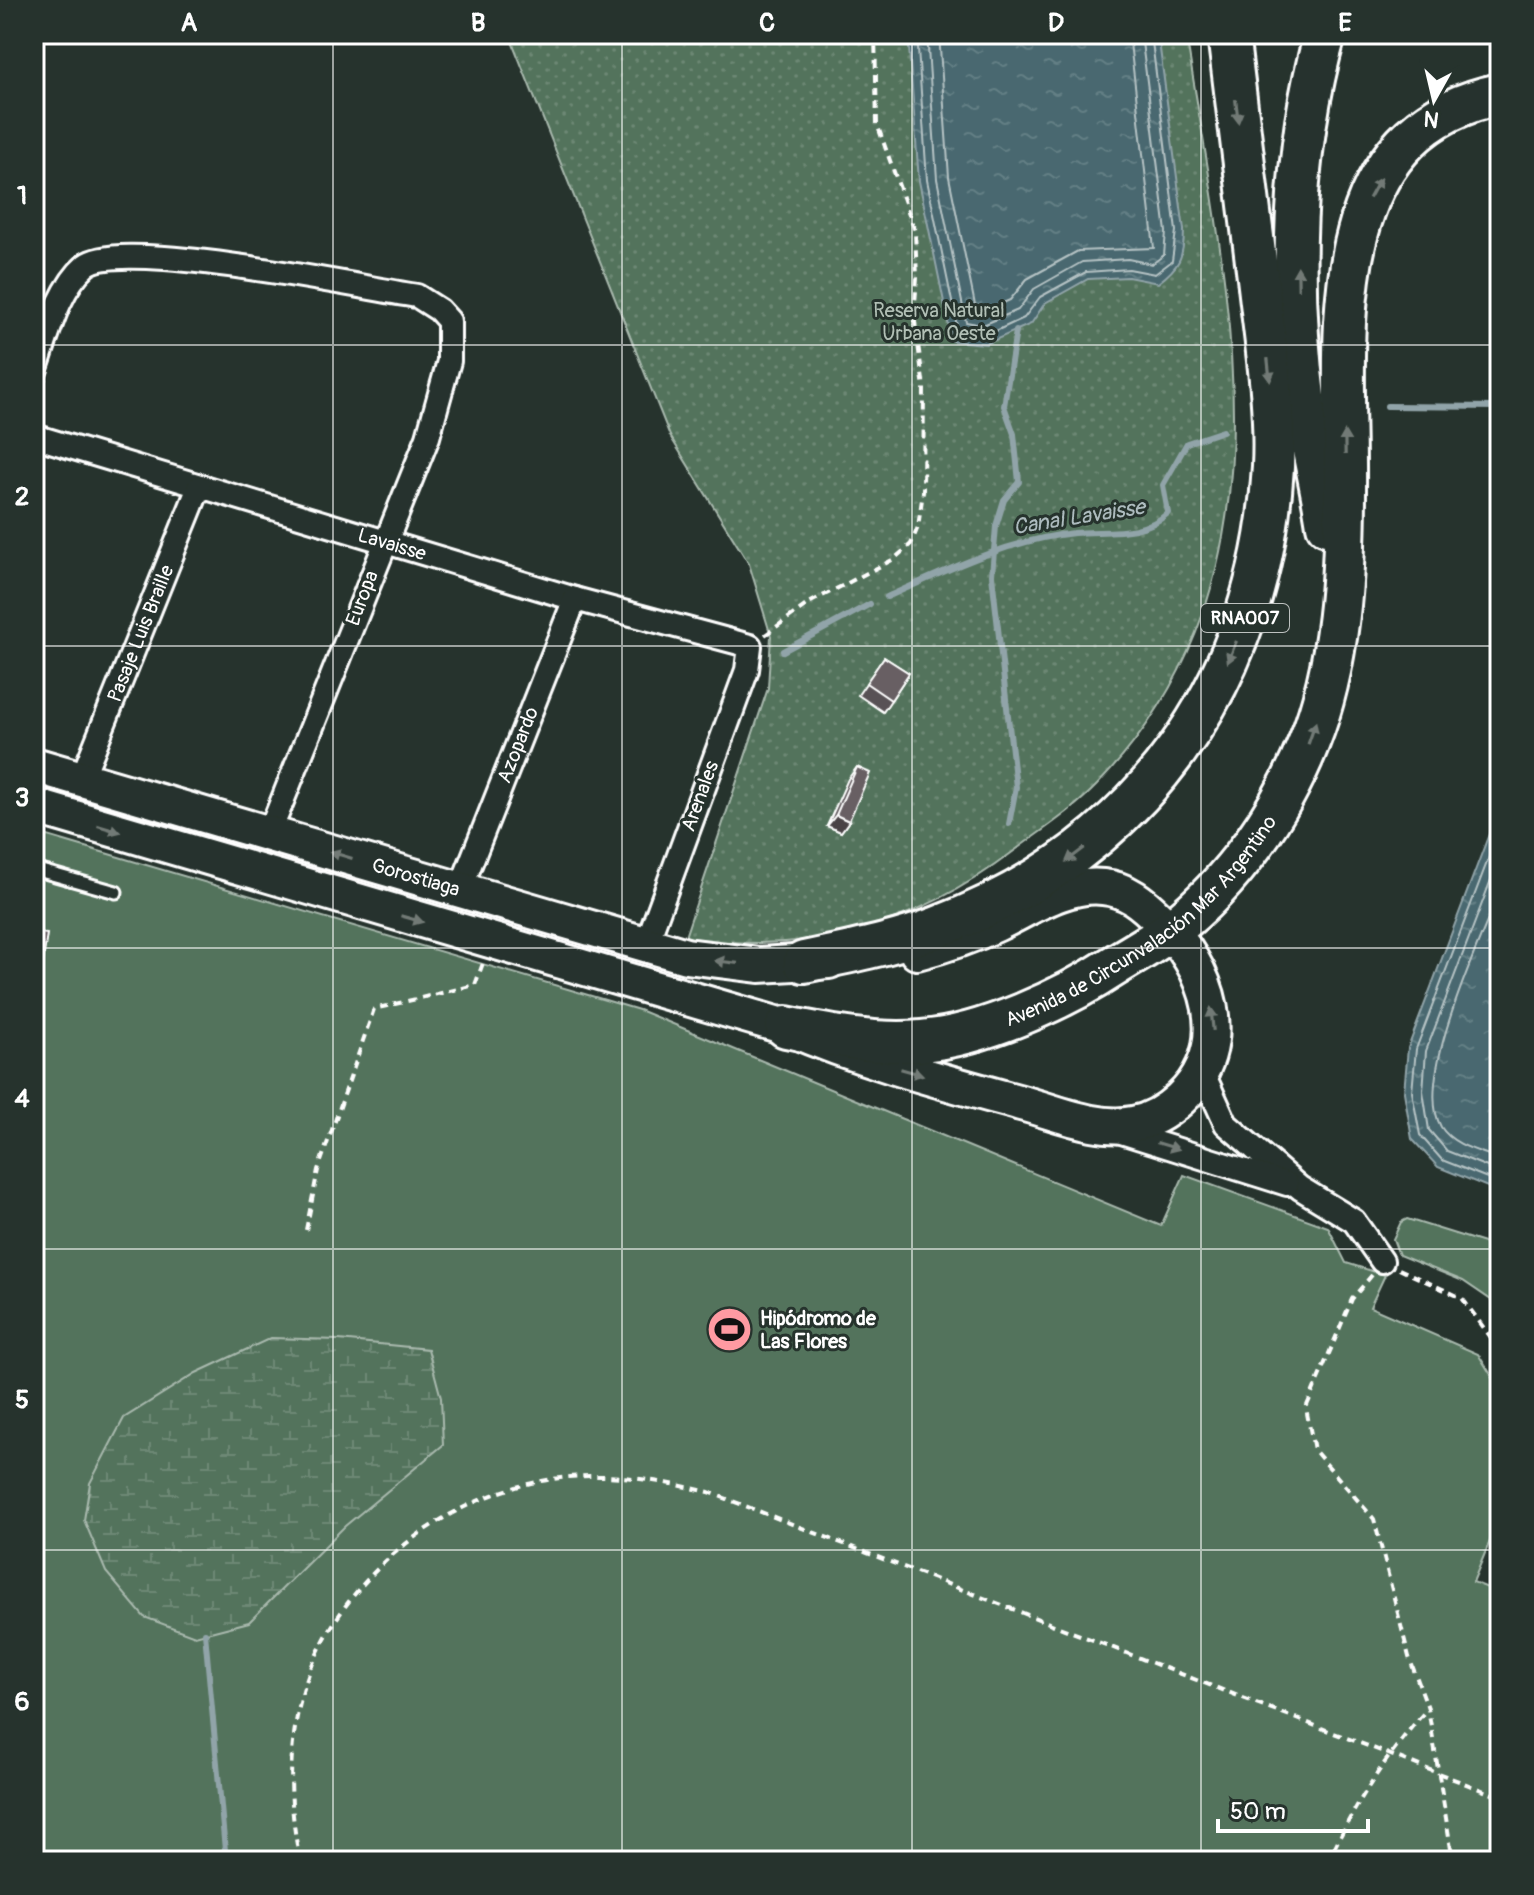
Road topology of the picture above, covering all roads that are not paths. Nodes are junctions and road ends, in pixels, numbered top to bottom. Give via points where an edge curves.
1 (1228, 34) edge
2 (1325, 34) edge
3 (1500, 94) edge
4 (34, 374) edge
5 (34, 436) edge
6 (199, 487) junction
7 (384, 541) junction
8 (575, 599) junction
9 (1338, 605) junction
10 (750, 646) joint
11 (34, 765) edge
12 (82, 778) junction
13 (34, 806) edge
14 (220, 819) junction
15 (269, 834) junction
16 (208, 858) junction
17 (34, 869) edge
18 (460, 890) junction
19 (116, 892) dead end
20 (1171, 930) junction
21 (646, 945) junction
22 (804, 962) junction
23 (786, 1027) junction
24 (1202, 1071) junction
25 (1094, 1123) junction
26 (1300, 1188) junction
27 (1382, 1261) road end

1 -> 22 highway, RNA007 via 1266,345 1273,465 1258,571 1221,682 1185,740 1148,785 1071,858 1000,900 937,928
9 -> 2 highway via 1305,405 1298,321 1300,184
9 -> 3 highway via 1347,291 1360,216 1400,149 1420,130 1448,113
4 - 7 street, Europa via 66,289 87,264 103,257 294,275 417,296 449,321 449,361 428,437
5 - 6 street, Lavaisse
6 - 7 street, Lavaisse
6 - 12 street, Pasaje Luis Braille
7 - 8 street, Lavaisse
7 - 15 street, Europa
8 - 10 street, Lavaisse
8 - 18 street, Azopardo
20 -> 9 highway, Avenida de Circunvalación Mar Argentino via 1231,872 1295,773 1318,716
10 - 21 street, Arenales via 747,670
11 - 12 main road, Gorostiaga
12 - 14 main road, Gorostiaga
13 -> 16 main road, Gorostiaga
14 - 15 main road, Gorostiaga
14 - 16 main road
18 -> 15 main road, Gorostiaga
16 -> 23 main road, Gorostiaga
17 - 19 lane
18 - 21 main road, Gorostiaga
20 - 22 main road, Gorostiaga via 1126,892 1085,886 931,949 891,958
20 - 23 highway, Avenida de Circunvalación Mar Argentino via 1054,999 952,1036 870,1042
24 -> 20 main road, Gorostiaga via 1210,1053 1213,1014 1193,961
22 -> 21 main road, Gorostiaga via 734,964
23 -> 25 main road, Gorostiaga via 870,1061
24 - 25 main road, Gorostiaga via 1189,1090 1156,1117 1134,1124
24 - 26 street via 1226,1124
25 -> 26 street
26 - 27 street via 1354,1221

